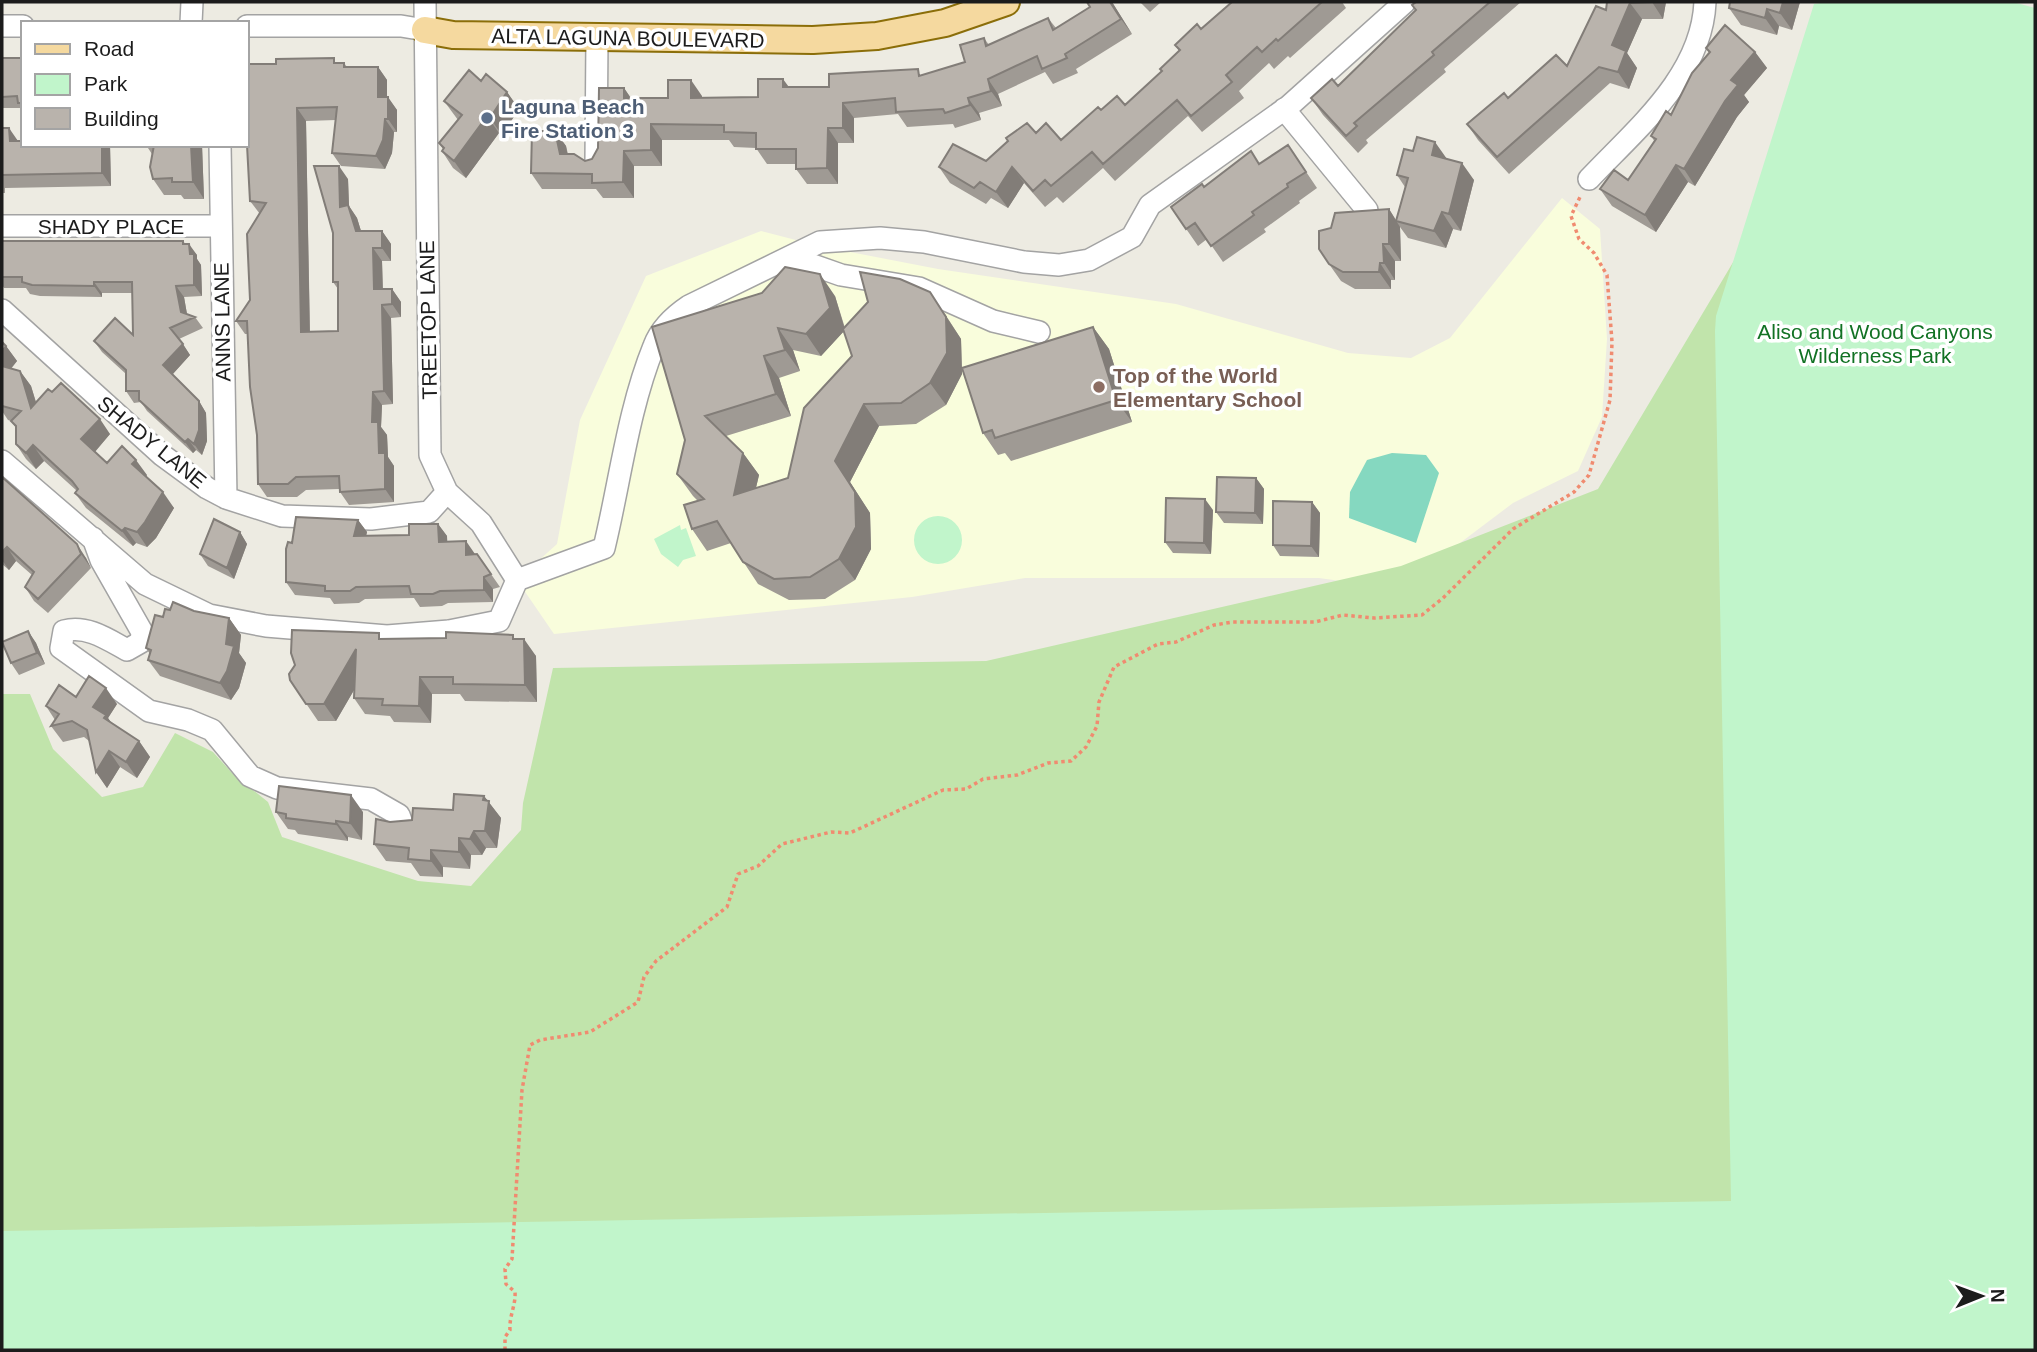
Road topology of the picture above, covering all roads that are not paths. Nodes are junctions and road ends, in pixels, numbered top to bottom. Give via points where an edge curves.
1 (192, 2) edge
2 (425, 2) edge
3 (1006, 2) edge
4 (1405, 2) edge
5 (1705, 2) edge
6 (191, 21) edge
7 (2, 26) edge
8 (21, 26) edge
9 (248, 26) edge
10 (425, 30) junction
11 (597, 37) junction
12 (1284, 109) junction
13 (220, 147) edge
14 (596, 163) edge
15 (1588, 179) road end
16 (1367, 210) edge
17 (2, 226) edge
18 (220, 226) junction
19 (790, 257) junction
20 (2, 310) edge
21 (1039, 332) dead end
22 (2, 461) edge
23 (447, 492) junction
24 (226, 498) junction
25 (93, 538) junction
26 (517, 580) junction
27 (403, 826) edge

1 - 6 street
2 - 10 street, TREETOP LANE
3 - 11 main road, ALTA LAGUNA BOULEVARD via 945,23 877,36 813,40
4 - 12 street
5 - 15 street via 1690,59 1670,93
7 - 8 street
9 - 10 street, ALTA LAGUNA BOULEVARD
10 - 11 main road, ALTA LAGUNA BOULEVARD via 453,35
10 - 23 street, TREETOP LANE via 430,455
11 - 14 street
12 - 16 street
12 - 19 street via 1150,205 1132,237 1089,260 1059,265 1024,262 880,238 820,242
13 - 18 street, ANNS LANE
17 - 18 street, SHADY PLACE
18 - 24 street, ANNS LANE
19 - 21 street via 841,275 919,288 993,321
19 - 26 street via 673,317 654,345 604,548
20 - 24 street, SHADY LANE via 162,455
22 - 25 street
23 - 24 street, SHADY LANE via 429,512 371,519 282,516
23 - 26 street, TREETOP LANE via 481,523
25 - 26 street via 145,584 209,615 267,626 387,636 449,631 499,621
25 - 27 street via 142,632 141,642 127,650 76,628 64,631 61,648 149,711 212,730 250,776 277,788 371,799 399,815

